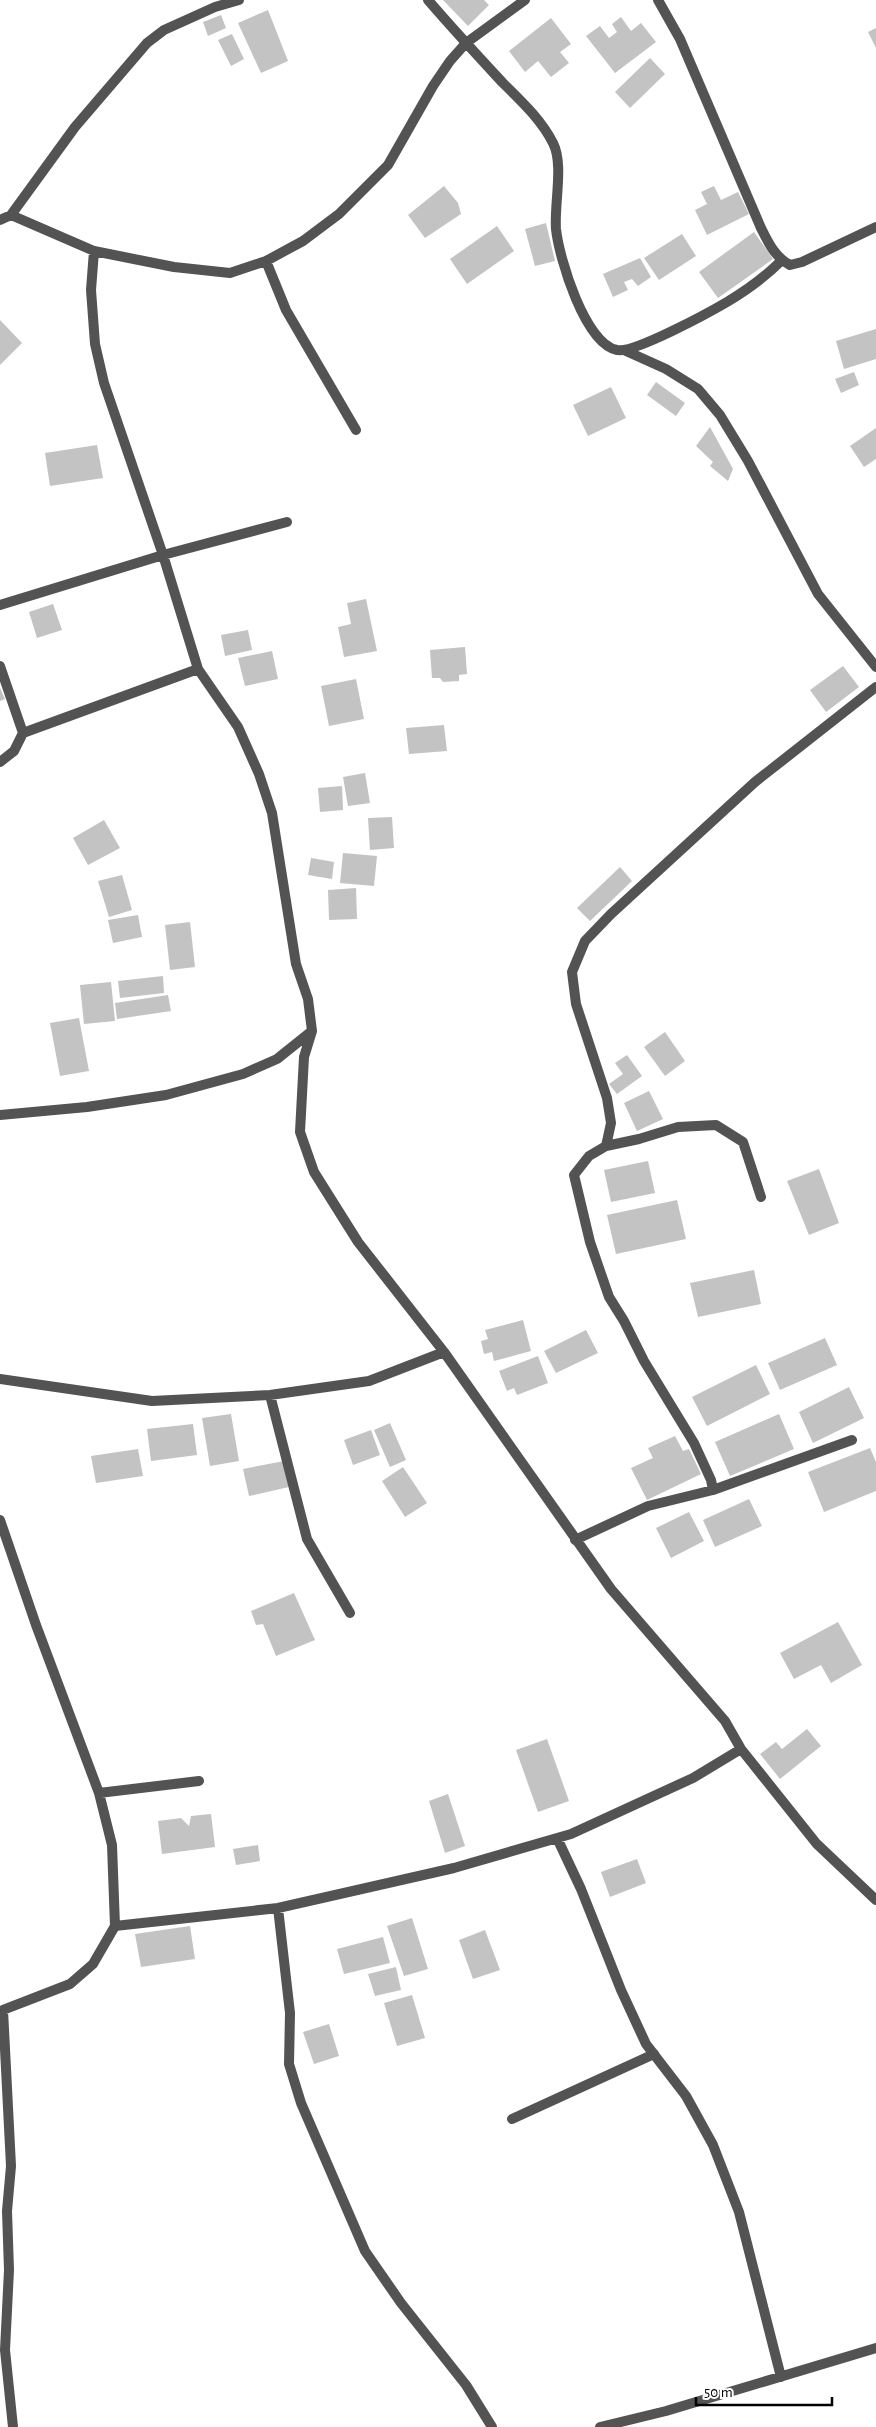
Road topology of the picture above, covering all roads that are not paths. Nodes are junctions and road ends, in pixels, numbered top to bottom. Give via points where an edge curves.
1 (239, 0) edge
2 (428, 0) edge
3 (525, 0) edge
4 (658, 0) edge
5 (466, 43) junction
6 (11, 215) junction
7 (0, 220) edge
8 (876, 228) edge
9 (94, 251) junction
10 (266, 261) junction
11 (781, 261) junction
12 (626, 351) junction
13 (356, 430) dead end
14 (287, 522) dead end
15 (163, 555) junction
16 (0, 605) edge
17 (0, 666) edge
18 (876, 667) edge
19 (198, 669) junction
20 (876, 687) edge
21 (23, 733) junction
22 (0, 762) edge
23 (312, 1032) junction
24 (0, 1115) edge
25 (606, 1146) junction
26 (761, 1197) dead end
27 (444, 1352) junction
28 (0, 1379) edge
29 (270, 1395) junction
30 (852, 1440) dead end
31 (713, 1490) junction
32 (0, 1520) edge
33 (575, 1540) junction
34 (350, 1614) dead end
35 (741, 1749) junction
36 (199, 1781) dead end
37 (99, 1793) junction
38 (557, 1838) junction
39 (876, 1900) edge
40 (278, 1908) junction
41 (115, 1926) junction
42 (1, 2010) edge
43 (654, 2054) junction
44 (512, 2119) dead end
45 (876, 2348) edge
46 (781, 2377) junction
47 (13, 2427) edge
48 (492, 2427) edge
49 (600, 2427) edge

1 - 6 street via 181,21 147,43 75,127
2 - 5 street
3 - 5 street
4 - 11 street via 680,39 761,228
5 - 10 street via 433,86 388,165 339,214 303,241
5 - 12 street via 534,116 553,143 557,156 556,230 580,312 603,342 615,350
6 - 7 street
6 - 9 street
8 - 11 street via 802,262 790,265
9 - 10 street via 230,274
9 - 15 street via 91,290 95,344 104,383
10 - 13 street via 286,310
11 - 12 street via 766,276 726,302
12 - 18 street via 666,368 698,389 720,415 818,594
14 - 15 street
15 - 16 street
15 - 19 street
17 - 21 street
19 - 21 street
19 - 23 street via 238,727 272,813 296,964 308,999
20 - 25 street via 755,782 611,914 586,941 572,972 576,1004 607,1098 611,1123
21 - 22 street via 14,752
23 - 24 street via 276,1059 244,1074 174,1092 87,1107
23 - 27 street via 304,1056 300,1132 314,1172 358,1242
25 - 26 street via 678,1127 716,1125 742,1142
25 - 31 street via 590,1156 574,1175 590,1242 609,1297 694,1443 712,1480
27 - 29 street via 369,1381
27 - 33 street
28 - 29 street via 152,1401
29 - 34 street via 307,1539
30 - 31 street
31 - 33 street via 648,1506
32 - 37 street
33 - 35 street via 611,1589 726,1722
35 - 38 street via 693,1778
35 - 39 street via 816,1843
36 - 37 street
37 - 41 street via 112,1845
38 - 40 street via 454,1868
38 - 43 street via 621,1990
40 - 41 street
40 - 48 street via 290,2014 289,2064 301,2103 365,2251 401,2303 466,2385
41 - 42 street via 93,1964 70,1984
42 - 47 street via 11,2166 7,2211 9,2270 5,2350
43 - 44 street
43 - 46 street via 686,2096 713,2145 739,2212
45 - 46 street
46 - 49 street via 666,2412

